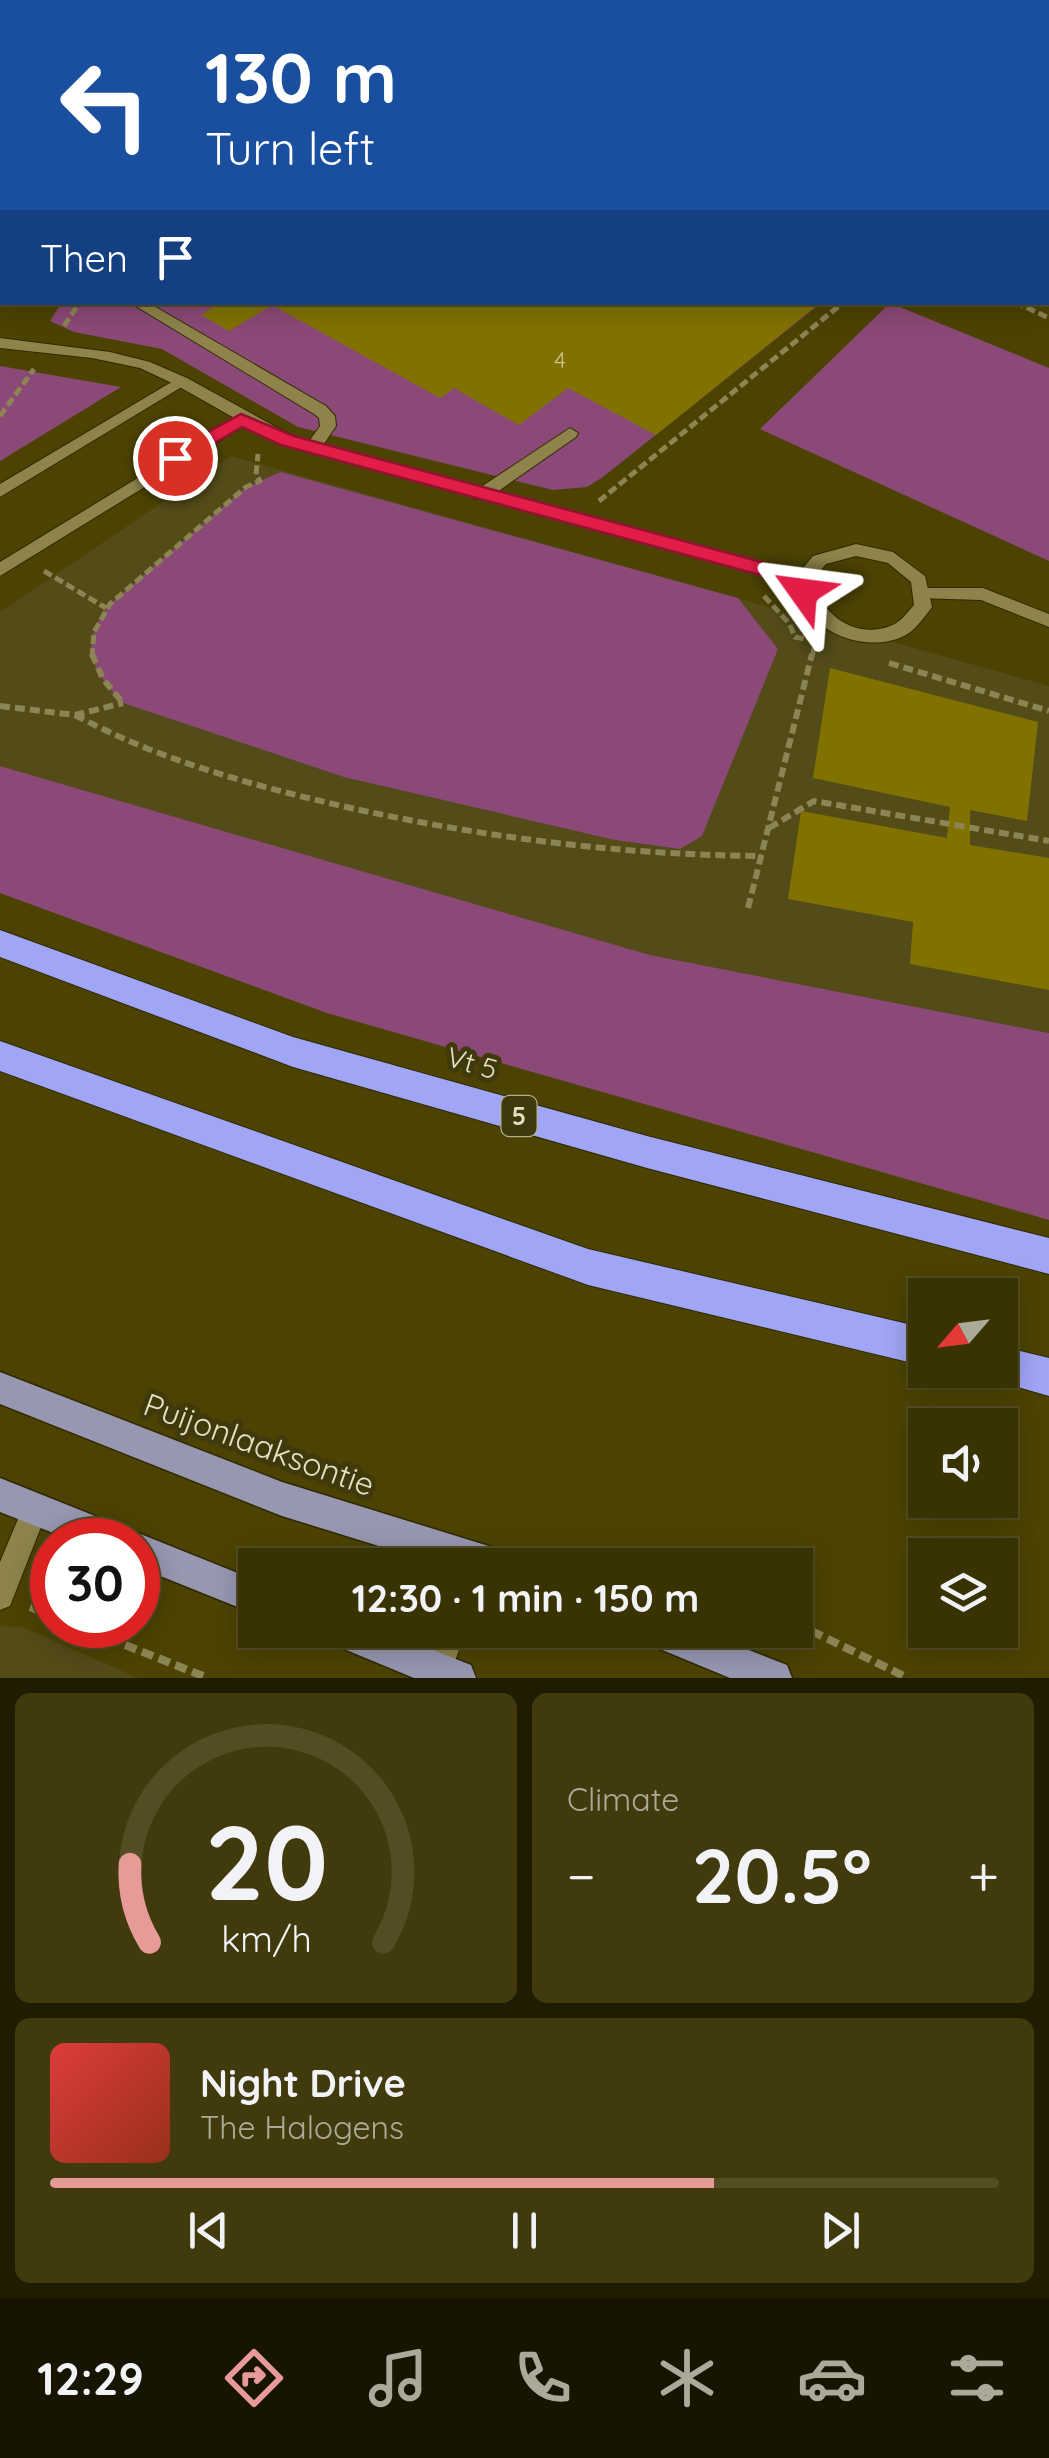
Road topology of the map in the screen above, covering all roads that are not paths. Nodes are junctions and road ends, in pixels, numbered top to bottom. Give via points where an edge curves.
1 (141, 305) edge
2 (0, 343) edge
3 (180, 382) junction
4 (241, 420) junction
5 (570, 434) dead end
6 (313, 447) junction
7 (0, 491) edge
8 (481, 495) junction
9 (0, 570) edge
10 (803, 580) junction
11 (924, 594) junction
12 (1049, 622) edge
13 (0, 943) edge
14 (0, 1056) edge
15 (1049, 1256) edge
16 (908, 1343) edge
17 (1018, 1369) edge
18 (1049, 1376) edge
19 (0, 1388) edge
20 (0, 1495) edge
21 (35, 1509) junction
22 (58, 1518) edge
23 (437, 1548) edge
24 (160, 1559) edge
25 (238, 1590) edge
26 (0, 1596) edge
27 (380, 1648) edge
28 (448, 1648) edge
29 (700, 1648) edge
30 (443, 1675) edge
31 (774, 1678) edge

1 - 6 street via 320,410 328,426
2 - 3 street via 125,359
3 - 4 street
3 - 7 street
4 - 6 street
4 - 9 street
5 - 8 street
6 - 8 street
8 - 10 street
10 - 11 street via 822,558 856,550 893,558
10 - 11 street via 808,606 851,633 889,634 917,619
11 - 12 street via 983,594
13 - 15 highway, Vt 5 / 5 via 293,1052
14 - 16 highway via 588,1268
17 - 18 highway
19 - 23 main road, Puijonlaaksontie via 282,1499
20 - 21 main road
21 - 22 main road
21 - 26 street
24 - 25 main road
27 - 30 main road
28 - 30 street
29 - 31 main road

